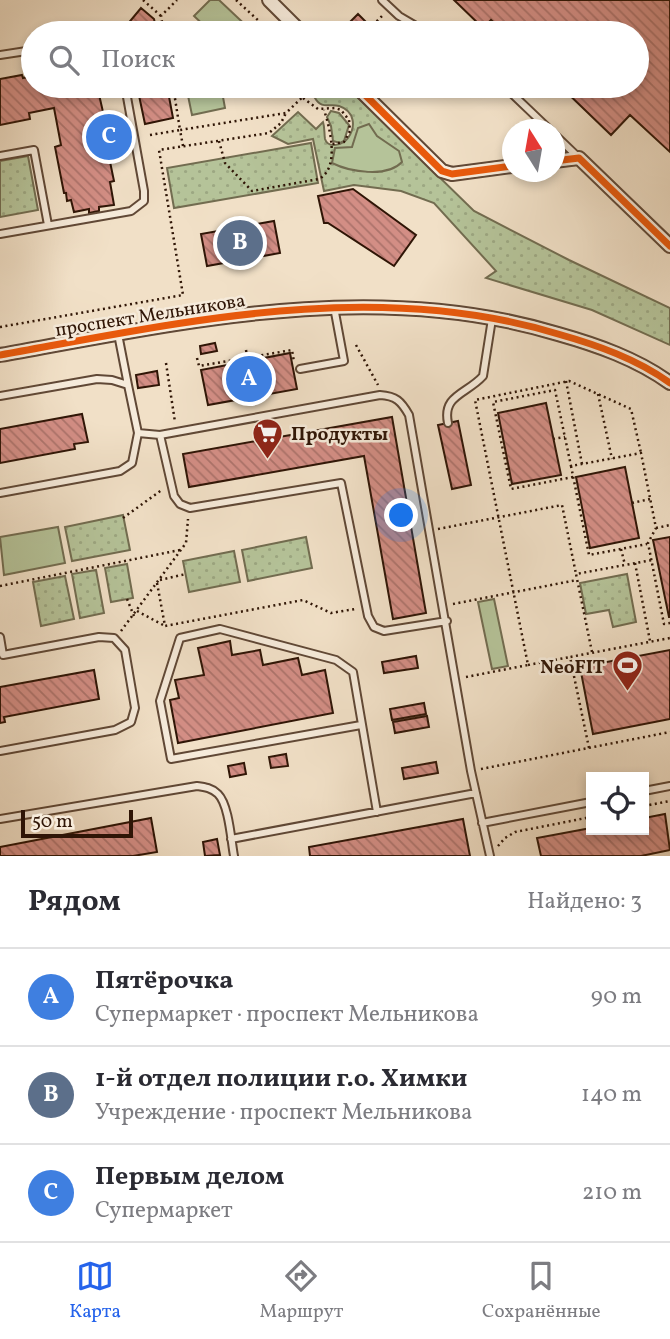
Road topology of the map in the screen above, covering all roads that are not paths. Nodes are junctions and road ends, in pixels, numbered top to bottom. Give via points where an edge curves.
1 (269, 0) edge
2 (382, 0) edge
3 (290, 21) edge
4 (408, 21) edge
5 (21, 52) edge
6 (0, 55) edge
7 (127, 98) edge
8 (368, 98) edge
9 (517, 98) edge
10 (538, 119) edge
11 (565, 144) edge
12 (0, 156) edge
13 (579, 158) junction
14 (565, 160) edge
15 (502, 167) edge
16 (48, 225) junction
17 (0, 234) edge
18 (670, 246) edge
19 (334, 307) junction
20 (492, 317) junction
21 (118, 334) junction
22 (0, 355) edge
23 (298, 369) road end
24 (670, 383) edge
25 (128, 385) junction
26 (0, 396) edge
27 (448, 423) dead end
28 (138, 433) junction
29 (160, 435) junction
30 (0, 493) edge
31 (447, 621) junction
32 (0, 637) edge
33 (361, 725) junction
34 (0, 751) edge
35 (670, 786) edge
36 (649, 791) edge
37 (476, 793) junction
38 (586, 803) edge
39 (376, 812) junction
40 (0, 819) edge
41 (482, 824) junction
42 (231, 839) junction
43 (234, 856) edge
44 (489, 856) edge

1 - 3 street
2 - 4 lane
5 - 6 lane
7 - 16 lane via 144,201 131,211
8 - 15 street via 442,171 453,174
9 - 10 lane
11 - 13 lane
12 - 16 lane via 34,150
13 - 14 street
13 - 18 street
16 - 17 lane
19 - 20 street, проспект Мельникова via 414,308
19 - 21 street, проспект Мельникова via 210,318
19 - 23 lane via 344,361
20 - 24 street, проспект Мельникова via 588,342
20 - 27 lane via 483,376 450,401
21 - 22 street, проспект Мельникова
21 - 25 lane
25 - 26 lane via 97,379
25 - 28 lane
28 - 29 lane
28 - 30 lane via 132,463 120,471
29 - 31 lane via 174,496 180,505 190,508 341,483 366,608 374,627 384,631
29 - 31 lane via 393,396 409,415
31 - 37 lane
32 - 34 lane via 3,655 114,638 125,650 135,708 131,722 115,730
33 - 33 lane via 353,672 336,660 220,629 180,638 160,701 171,759
33 - 39 lane
35 - 36 lane
37 - 39 lane
37 - 41 lane
38 - 41 lane
39 - 42 lane
40 - 42 lane via 197,786 221,796
41 - 44 lane
42 - 43 lane

